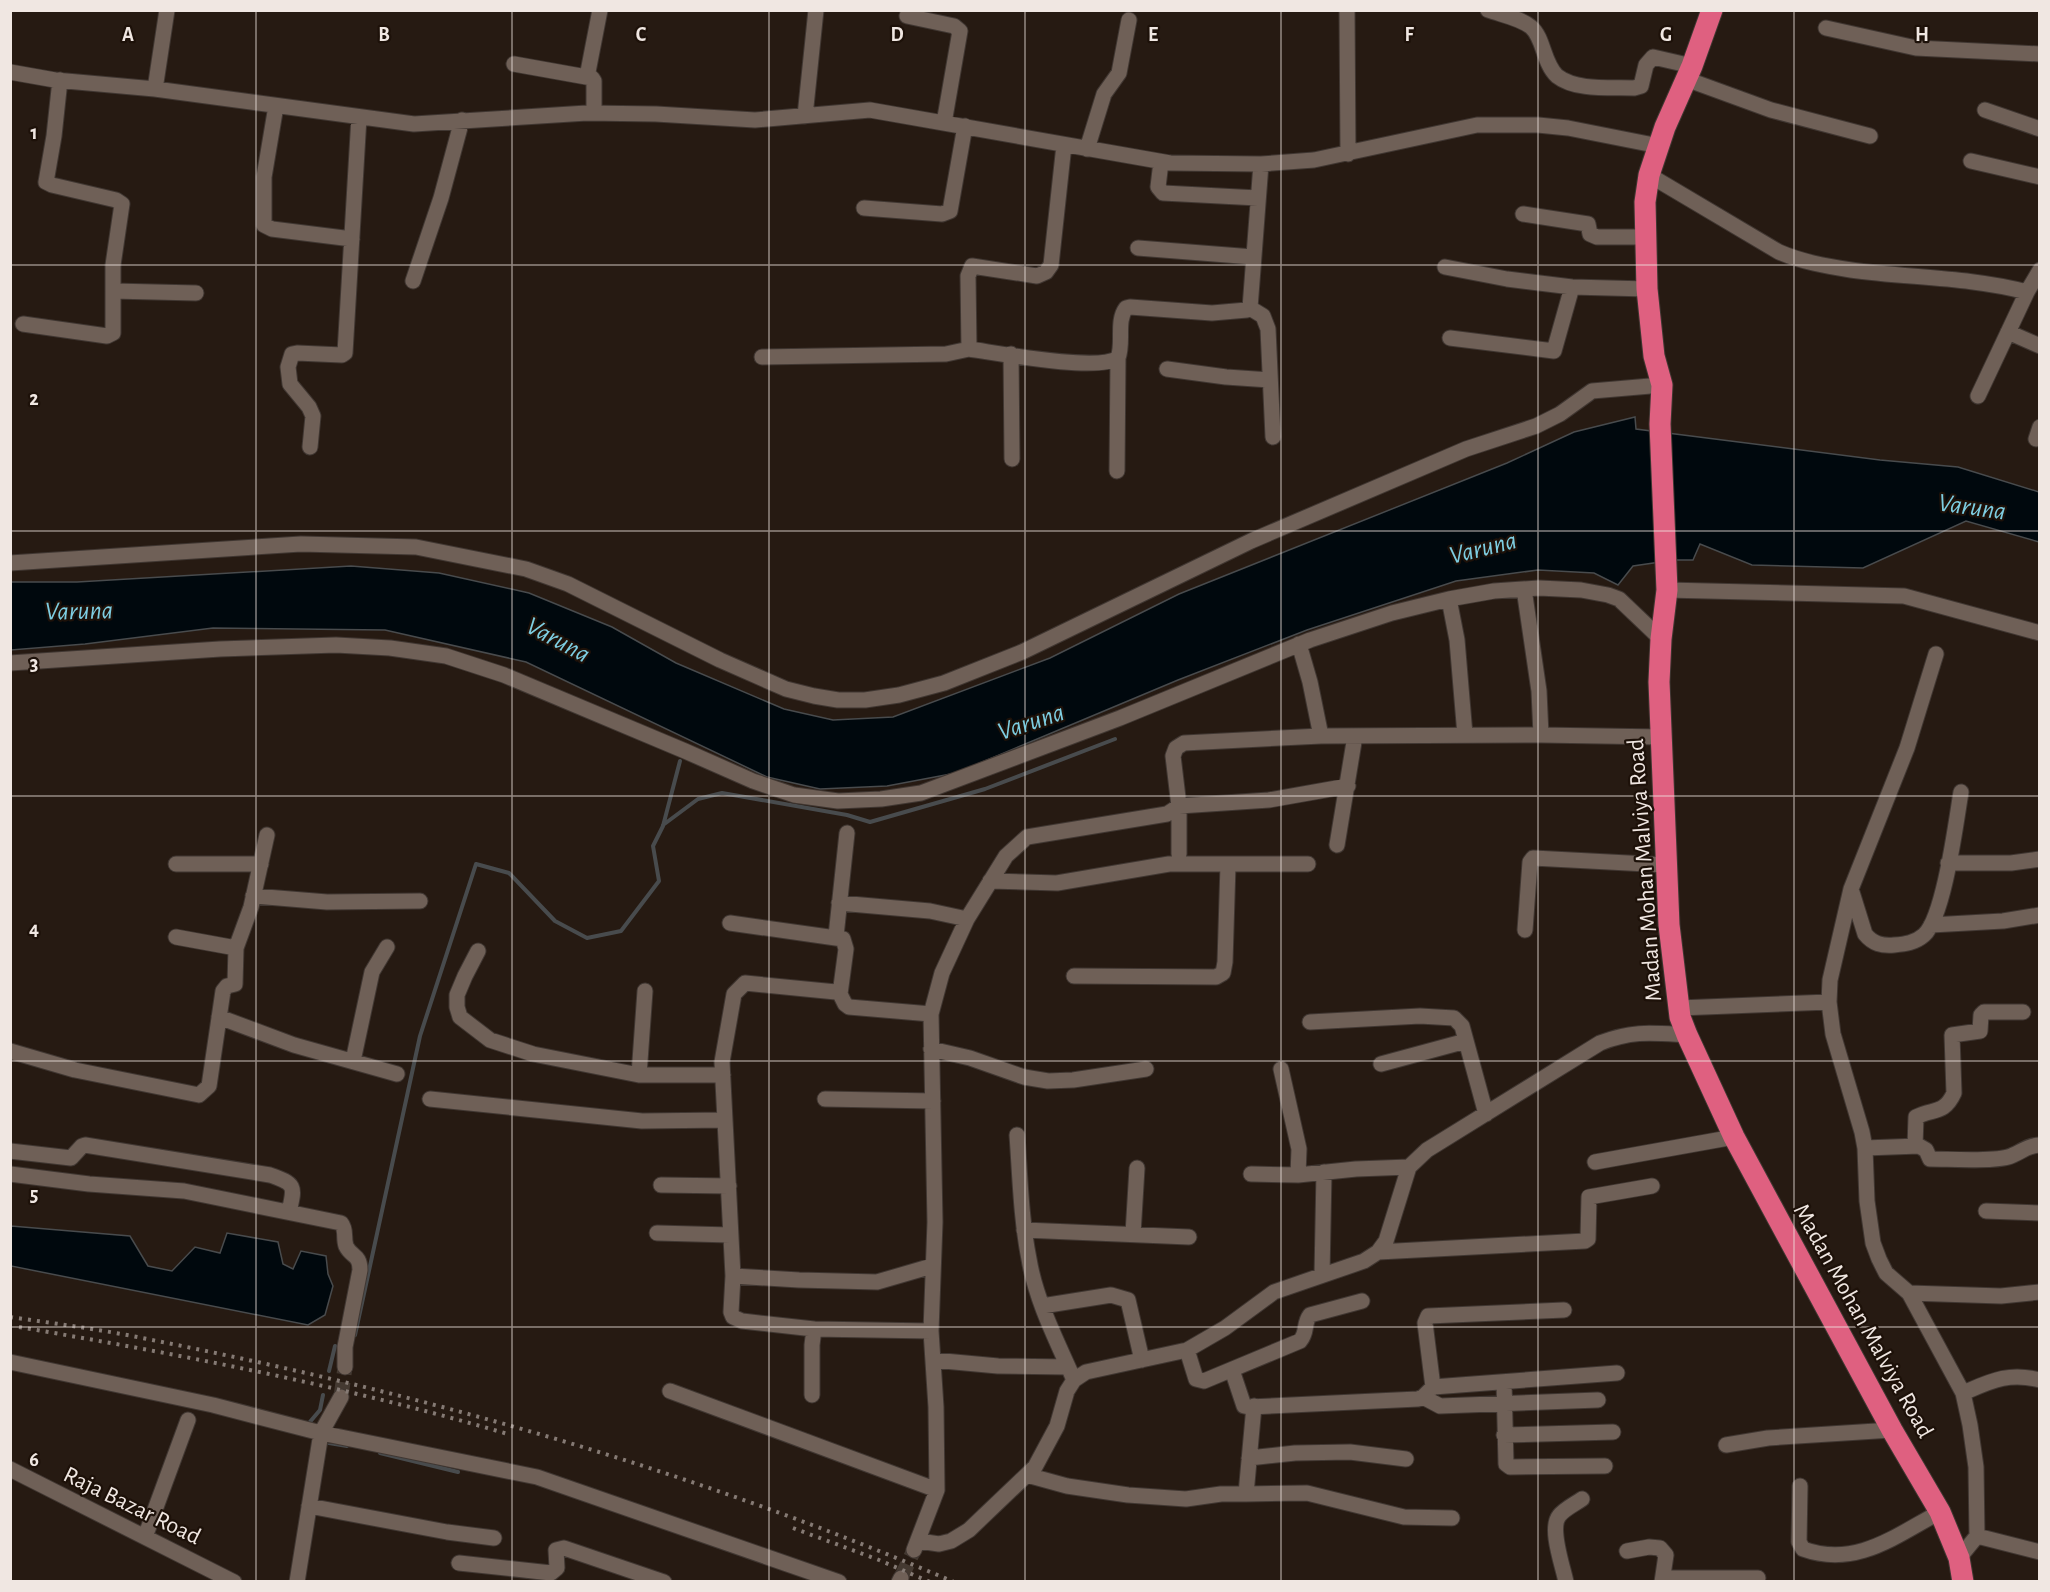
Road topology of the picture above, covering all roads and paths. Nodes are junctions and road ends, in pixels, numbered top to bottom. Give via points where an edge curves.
1 (168, 10) edge
2 (600, 10) edge
3 (816, 10) edge
4 (1347, 10) edge
5 (1488, 10) edge
6 (1712, 10) edge
7 (1725, 10) edge
8 (1516, 15) edge
9 (907, 16) dead end
10 (1129, 20) dead end
11 (1826, 28) dead end
12 (2040, 54) edge
13 (514, 64) dead end
14 (10, 72) edge
15 (587, 76) junction
16 (1692, 76) junction
17 (60, 80) junction
18 (155, 88) junction
19 (276, 106) junction
20 (1985, 110) dead end
21 (594, 113) junction
22 (805, 116) junction
23 (360, 117) junction
24 (462, 120) junction
25 (944, 123) junction
26 (965, 126) junction
27 (2040, 129) edge
28 (1870, 136) dead end
29 (1064, 145) junction
30 (1659, 146) junction
31 (1088, 149) junction
32 (1348, 154) junction
33 (1971, 161) dead end
34 (1161, 162) junction
35 (1261, 164) junction
36 (2040, 177) edge
37 (1654, 178) junction
38 (1258, 198) junction
39 (864, 208) dead end
40 (1523, 213) dead end
41 (1645, 237) junction
42 (352, 239) junction
43 (1138, 248) dead end
44 (1253, 257) junction
45 (1445, 267) dead end
46 (2040, 270) edge
47 (413, 281) dead end
48 (1572, 287) junction
49 (1647, 289) junction
50 (113, 291) junction
51 (2027, 292) junction
52 (196, 293) dead end
53 (1250, 308) junction
54 (23, 324) dead end
55 (2008, 332) junction
56 (1450, 338) dead end
57 (2040, 346) edge
58 (969, 349) junction
59 (1011, 354) junction
60 (762, 357) dead end
61 (1118, 358) junction
62 (1167, 369) dead end
63 (1270, 380) junction
64 (1661, 380) junction
65 (1978, 396) dead end
66 (1273, 437) dead end
67 (310, 447) dead end
68 (1012, 459) dead end
69 (1117, 471) dead end
70 (10, 563) edge
71 (1524, 589) junction
72 (1667, 590) junction
73 (1449, 598) junction
74 (2040, 633) edge
75 (1661, 639) junction
76 (1299, 644) junction
77 (1936, 654) dead end
78 (10, 663) edge
79 (1465, 735) junction
80 (1541, 735) junction
81 (1321, 736) junction
82 (1355, 736) junction
83 (1661, 737) junction
84 (1348, 786) junction
85 (1961, 792) dead end
86 (1179, 806) junction
87 (847, 833) dead end
88 (267, 835) dead end
89 (1337, 845) dead end
90 (1179, 854) dead end
91 (2040, 859) edge
92 (1948, 862) junction
93 (176, 864) dead end
94 (261, 864) junction
95 (1308, 864) dead end
96 (1228, 865) junction
97 (1666, 865) junction
98 (990, 881) junction
99 (1851, 889) junction
100 (254, 896) junction
101 (420, 901) dead end
102 (840, 903) junction
103 (2040, 915) edge
104 (967, 919) junction
105 (730, 923) dead end
106 (1931, 925) junction
107 (1525, 930) dead end
108 (836, 936) junction
109 (176, 937) dead end
110 (387, 947) dead end
111 (236, 948) junction
112 (478, 951) dead end
113 (1074, 976) dead end
114 (645, 991) dead end
115 (840, 994) junction
116 (1829, 1002) junction
117 (1679, 1008) junction
118 (2022, 1012) dead end
119 (931, 1014) junction
120 (219, 1017) junction
121 (1310, 1022) dead end
122 (1687, 1035) junction
123 (1466, 1041) junction
124 (932, 1049) junction
125 (10, 1052) edge
126 (353, 1061) junction
127 (1381, 1064) dead end
128 (1281, 1068) dead end
129 (1146, 1069) dead end
130 (397, 1074) dead end
131 (639, 1075) junction
132 (723, 1075) junction
133 (430, 1099) dead end
134 (825, 1099) dead end
135 (933, 1101) junction
136 (1486, 1114) junction
137 (725, 1120) junction
138 (1017, 1135) dead end
139 (1734, 1137) junction
140 (2040, 1145) edge
141 (1915, 1146) junction
142 (1865, 1148) junction
143 (10, 1151) edge
144 (1595, 1162) dead end
145 (1409, 1167) junction
146 (1137, 1168) dead end
147 (1324, 1172) junction
148 (10, 1174) edge
149 (1251, 1174) dead end
150 (1298, 1175) junction
151 (661, 1185) dead end
152 (729, 1186) junction
153 (1652, 1186) dead end
154 (1986, 1211) dead end
155 (290, 1212) junction
156 (2040, 1213) edge
157 (1024, 1230) junction
158 (657, 1233) dead end
159 (1133, 1234) junction
160 (730, 1235) junction
161 (1189, 1237) dead end
162 (1378, 1252) junction
163 (932, 1266) junction
164 (1322, 1275) junction
165 (733, 1276) junction
166 (2040, 1292) edge
167 (1909, 1293) junction
168 (1362, 1301) dead end
169 (1042, 1306) junction
170 (1564, 1310) dead end
171 (814, 1329) junction
172 (932, 1331) junction
173 (1187, 1350) junction
174 (933, 1360) junction
175 (1142, 1360) junction
176 (10, 1362) edge
177 (345, 1367) tunnel mouth
178 (1232, 1370) junction
179 (1071, 1373) junction
180 (1617, 1373) dead end
181 (2040, 1380) edge
182 (1504, 1382) junction
183 (670, 1391) dead end
184 (1428, 1392) junction
185 (1963, 1393) junction
186 (812, 1395) dead end
187 (340, 1397) tunnel mouth
188 (1598, 1400) dead end
189 (1504, 1403) junction
190 (1254, 1406) junction
191 (188, 1420) dead end
192 (1892, 1430) junction
193 (1613, 1432) dead end
194 (321, 1433) junction
195 (1504, 1435) junction
196 (1726, 1446) dead end
197 (1249, 1458) junction
198 (1406, 1459) dead end
199 (1605, 1466) dead end
200 (10, 1469) edge
201 (1027, 1475) junction
202 (1800, 1486) dead end
203 (937, 1490) junction
204 (1246, 1494) junction
205 (1582, 1499) dead end
206 (309, 1506) junction
207 (1940, 1512) junction
208 (1452, 1518) dead end
209 (1977, 1536) junction
210 (145, 1537) junction
211 (494, 1538) dead end
212 (1627, 1551) dead end
213 (2040, 1552) edge
214 (1959, 1558) junction
215 (459, 1563) dead end
216 (1758, 1578) dead end
217 (1663, 1580) edge
218 (234, 1581) edge
219 (297, 1581) edge
220 (664, 1581) edge
221 (839, 1581) edge
222 (1566, 1581) edge
223 (1964, 1581) edge

1 - 18 street
2 - 15 street
3 - 22 street
4 - 32 street
5 - 8 street
6 - 16 highway, Madan Mohan Malviya Road
7 - 16 highway, Madan Mohan Malviya Road
8 - 16 street via 1536,32 1549,65 1570,82 1585,86 1641,86 1646,65 1653,57
9 - 25 street via 954,26 960,31
10 - 31 street via 1119,73 1104,94
11 - 12 street via 1916,48
13 - 15 street
14 - 17 street
15 - 21 street via 594,81
16 - 28 street via 1771,110
16 - 30 highway, Madan Mohan Malviya Road
16 - 37 highway, Madan Mohan Malviya Road
17 - 18 street
17 - 50 street via 46,182 122,204
18 - 19 street
19 - 23 street
19 - 42 street via 264,177 264,225
20 - 27 street
21 - 22 street via 755,120
21 - 24 street
22 - 25 street via 870,110
23 - 24 street via 414,124
23 - 42 street
24 - 47 street
25 - 26 street
26 - 29 street
26 - 39 street via 950,211 942,214
29 - 31 street
29 - 58 street via 1052,265 1037,276 972,266 968,276
30 - 32 street via 1568,128 1477,125
30 - 37 highway, Madan Mohan Malviya Road
31 - 34 street
32 - 35 street
33 - 36 street
34 - 35 street
34 - 38 street via 1158,187 1163,193
35 - 38 street
37 - 41 highway, Madan Mohan Malviya Road via 1645,202
37 - 51 street via 1795,259 1885,275 1998,284
37 - 64 highway, Madan Mohan Malviya Road
38 - 44 street
40 - 41 street via 1588,224 1590,234 1597,237
41 - 49 highway, Madan Mohan Malviya Road
42 - 67 street via 345,353 297,353 289,359 290,384 313,416
43 - 44 street
44 - 53 street
45 - 48 street
46 - 51 street
48 - 49 street
48 - 56 street via 1554,351
49 - 64 highway, Madan Mohan Malviya Road via 1654,356
50 - 52 street
50 - 54 street via 111,335
51 - 55 street
53 - 61 street via 1212,314 1126,308 1122,314
53 - 63 street via 1265,320
55 - 57 street
55 - 65 street
58 - 59 street
58 - 60 street via 946,354
59 - 61 street via 1080,363
59 - 68 street
61 - 69 street
62 - 63 street
63 - 66 street
64 - 70 street via 1592,391 1536,426 1467,449 1251,541 1022,652 944,683 865,700 822,698 786,689 568,584 526,569 416,546 302,544
64 - 72 highway, Madan Mohan Malviya Road
71 - 73 street
71 - 75 street via 1581,590 1618,599
71 - 80 street via 1539,691
72 - 74 street via 1904,596
72 - 75 highway, Madan Mohan Malviya Road
73 - 76 street
73 - 79 street via 1457,640
75 - 83 highway, Madan Mohan Malviya Road
76 - 78 street via 1120,718 921,793 838,801 794,795 753,781 504,675 446,656 336,645
76 - 81 street
77 - 99 street via 1907,747
79 - 80 street
79 - 82 street
80 - 83 street
81 - 82 street
81 - 86 street via 1184,742 1173,756
82 - 84 street
83 - 97 highway, Madan Mohan Malviya Road
84 - 86 street via 1269,800
84 - 89 street
85 - 92 street
86 - 90 street
86 - 98 street via 1167,814 1027,837 1006,856
87 - 102 street
88 - 94 street
91 - 92 street
92 - 106 street via 1940,904
93 - 94 street
94 - 100 street
95 - 96 street
96 - 98 street via 1169,864 1057,883
96 - 113 street via 1223,973 1216,977
97 - 107 street via 1533,858
97 - 117 highway, Madan Mohan Malviya Road
98 - 104 street
99 - 106 street via 1865,934 1880,945 1911,944
99 - 116 street via 1830,980
100 - 101 street via 327,902
100 - 111 street
102 - 104 street via 930,911
102 - 108 street
103 - 106 street
104 - 119 street via 942,973
105 - 108 street
108 - 115 street via 845,941 846,949
109 - 111 street
110 - 126 street via 372,972
111 - 120 street via 235,984 223,991
112 - 131 street via 457,995 460,1017 468,1024 490,1040 533,1054
114 - 131 street
115 - 119 street via 848,1006
115 - 132 street via 750,983 740,986 734,994
116 - 117 street
116 - 142 street via 1833,1034
117 - 122 highway, Madan Mohan Malviya Road
118 - 141 street via 1984,1012 1980,1031 1953,1035 1954,1093 1938,1111 1916,1117
119 - 124 street
120 - 125 street via 209,1086 199,1095 75,1070
120 - 126 street via 294,1045
121 - 123 street via 1454,1018 1462,1026
122 - 136 street via 1642,1033 1600,1043
122 - 139 highway, Madan Mohan Malviya Road
123 - 127 street
123 - 136 street
124 - 129 street via 1048,1081
124 - 135 street
126 - 130 street
128 - 150 street via 1299,1149
131 - 132 street
132 - 137 street
133 - 137 street via 642,1121
134 - 135 street
135 - 163 street
136 - 145 street via 1427,1150
137 - 152 street
138 - 157 street
139 - 144 street
139 - 192 highway, Madan Mohan Malviya Road
140 - 141 street via 2008,1157 1970,1159 1930,1159 1923,1147
141 - 142 street
142 - 167 street via 1874,1243 1886,1273
143 - 155 street via 71,1158 85,1145 270,1175 293,1187
145 - 147 street
145 - 162 street via 1386,1241
146 - 159 street
147 - 150 street
147 - 164 street
148 - 155 street via 184,1191
149 - 150 street
151 - 152 street
152 - 160 street
153 - 162 street via 1588,1197 1585,1241
154 - 156 street
155 - 177 street via 341,1223 346,1246 360,1262
157 - 159 street
157 - 169 street
158 - 160 street
159 - 161 street
160 - 165 street
162 - 164 street via 1364,1261
163 - 165 street via 877,1282
163 - 172 street
164 - 173 street via 1274,1292
165 - 171 street via 734,1317
166 - 167 street via 2001,1296
167 - 185 street
168 - 178 street via 1311,1315 1305,1321 1300,1341
169 - 175 street via 1111,1295 1128,1300
169 - 179 street
170 - 184 street via 1428,1316
171 - 172 street
171 - 186 street
172 - 174 street
173 - 175 street
173 - 178 street via 1200,1381
174 - 179 street
174 - 203 street
175 - 179 street
176 - 194 street via 213,1405
178 - 190 street via 1244,1406
179 - 201 street via 1057,1426
180 - 182 street
181 - 185 street via 2001,1377
182 - 184 street
182 - 189 street
183 - 203 street
184 - 189 street via 1440,1406
184 - 190 street
185 - 209 street via 1976,1467
187 - 194 street
188 - 189 street
189 - 195 street
190 - 197 street
191 - 210 street
192 - 196 street via 1768,1438
192 - 207 highway, Madan Mohan Malviya Road
193 - 195 street
194 - 206 street
194 - 221 street via 537,1477
195 - 199 street via 1504,1459 1510,1467
197 - 198 street via 1350,1452
197 - 204 street
200 - 210 street, Raja Bazar Road
201 - 203 street via 969,1530 939,1544 917,1546
201 - 204 street via 1067,1486 1128,1495 1186,1499
202 - 207 street via 1799,1542 1803,1549 1812,1552 1848,1555 1867,1551
204 - 208 street via 1307,1493 1404,1517
205 - 222 street via 1559,1515 1556,1522
206 - 211 street
206 - 219 street
207 - 214 highway, Madan Mohan Malviya Road
209 - 213 street
209 - 214 street
210 - 218 street, Raja Bazar Road
212 - 217 street via 1660,1548 1666,1555
214 - 223 highway, Madan Mohan Malviya Road
215 - 220 street via 551,1573 557,1568 556,1550 564,1548
216 - 217 street

